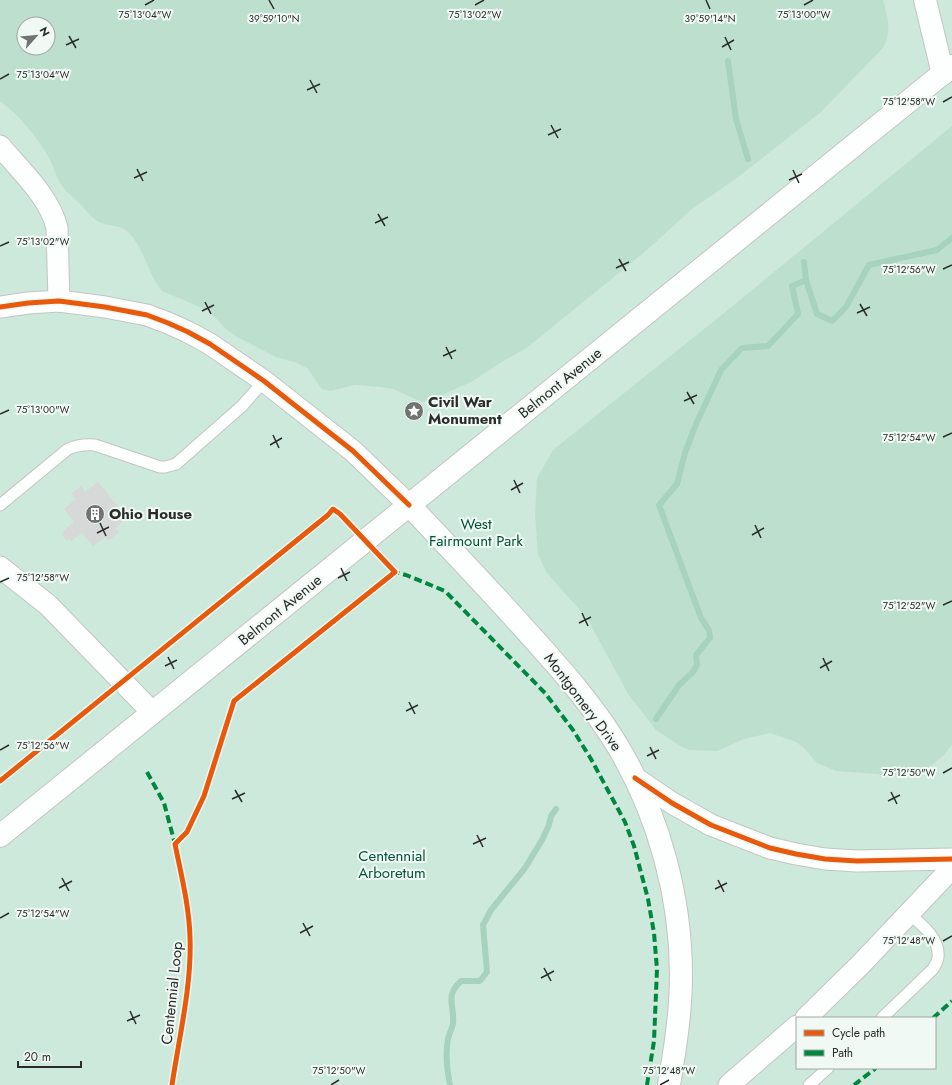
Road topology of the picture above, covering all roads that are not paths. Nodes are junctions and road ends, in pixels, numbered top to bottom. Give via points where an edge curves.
1 (925, 0) edge
2 (948, 70) edge
3 (0, 146) edge
4 (59, 301) junction
5 (0, 307) edge
6 (264, 380) junction
7 (0, 504) edge
8 (409, 506) junction
9 (0, 567) edge
10 (153, 713) junction
11 (635, 778) junction
12 (0, 836) edge
13 (952, 859) edge
14 (952, 868) edge
15 (908, 913) junction
16 (807, 1017) edge
17 (883, 1017) edge
18 (796, 1027) edge
19 (827, 1069) edge
20 (731, 1084) edge
21 (669, 1085) edge
22 (809, 1085) edge

1 - 2 main road
2 - 8 main road, Belmont Avenue
3 - 4 street via 44,199 55,220
4 - 5 street
4 - 6 street via 128,310 168,323 210,344
6 - 7 lane via 242,406 176,464 160,467 95,445 74,447 68,449
6 - 8 street via 353,451
8 - 10 main road, Belmont Avenue
8 - 11 main road, Montgomery Drive via 556,664 601,721
9 - 10 street via 48,605
10 - 12 main road, Belmont Avenue
11 - 13 street via 711,825 770,848 825,859 857,861
11 - 21 main road, Montgomery Drive via 660,840 676,911 680,945 680,1007
14 - 15 street
15 - 16 street
15 - 17 lane via 932,937 938,948 939,958 933,969
18 - 20 street
19 - 22 lane

